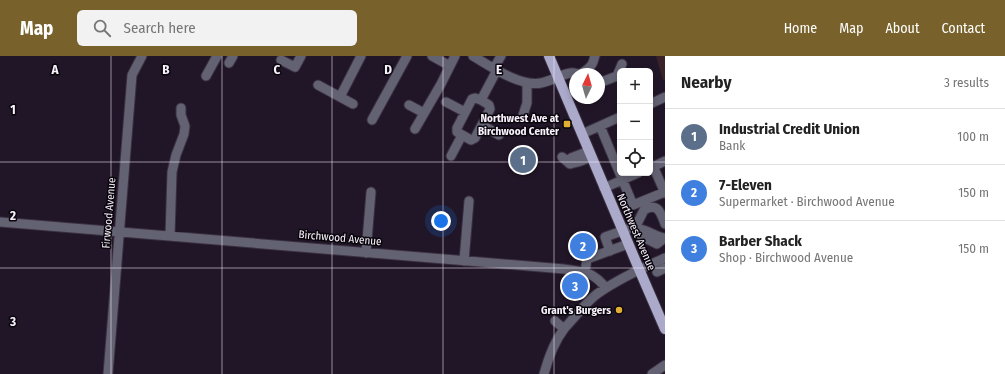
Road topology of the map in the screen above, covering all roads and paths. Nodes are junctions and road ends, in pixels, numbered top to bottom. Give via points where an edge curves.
1 (142, 56) edge
2 (217, 56) edge
3 (301, 56) edge
4 (361, 56) edge
5 (407, 56) edge
6 (432, 56) edge
7 (455, 56) edge
8 (472, 56) edge
9 (501, 56) edge
10 (549, 56) edge
11 (595, 56) edge
12 (281, 60) dead end
13 (622, 64) dead end
14 (450, 66) junction
15 (587, 68) edge
16 (496, 69) junction
17 (569, 73) edge
18 (206, 76) dead end
19 (558, 77) junction
20 (605, 81) edge
21 (527, 83) junction
22 (318, 86) dead end
23 (340, 97) junction
24 (665, 97) edge
25 (481, 100) junction
26 (446, 102) dead end
27 (653, 103) edge
28 (353, 104) dead end
29 (409, 105) dead end
30 (181, 108) dead end
31 (465, 112) junction
32 (424, 113) junction
33 (523, 115) dead end
34 (617, 118) edge
35 (372, 120) dead end
36 (482, 125) junction
37 (600, 126) junction
38 (415, 128) dead end
39 (500, 134) dead end
40 (582, 134) junction
41 (462, 135) junction
42 (590, 154) junction
43 (451, 156) dead end
44 (562, 157) dead end
45 (665, 161) edge
46 (653, 167) edge
47 (653, 169) edge
48 (631, 176) edge
49 (622, 180) junction
50 (604, 188) junction
51 (370, 192) dead end
52 (665, 193) edge
53 (469, 201) dead end
54 (0, 222) edge
55 (665, 224) edge
56 (638, 228) junction
57 (623, 231) junction
58 (120, 232) junction
59 (170, 236) junction
60 (662, 240) dead end
61 (628, 244) junction
62 (610, 251) junction
63 (366, 253) junction
64 (665, 258) edge
65 (464, 261) junction
66 (639, 269) junction
67 (585, 272) junction
68 (606, 288) junction
69 (555, 320) dead end
70 (564, 329) junction
71 (665, 329) edge
72 (665, 365) edge
73 (108, 374) edge
74 (544, 374) edge
75 (652, 374) edge

1 - 58 street, Firwood Avenue via 132,75
2 - 18 street
3 - 12 street via 295,67
4 - 23 street
5 - 35 street
6 - 14 street
7 - 14 street
8 - 16 street
9 - 16 street
10 - 19 main road, Northwest Avenue
11 - 15 street via 593,63
13 - 20 street via 617,76
14 - 32 street
16 - 21 street
16 - 25 street
17 - 19 street
19 - 21 street via 542,83
19 - 40 main road, Northwest Avenue
21 - 33 street via 527,103
22 - 23 street
23 - 28 street
24 - 27 street
25 - 31 street via 472,99
25 - 36 street via 489,105 490,109
26 - 31 street
29 - 32 street
30 - 59 street via 185,126 172,172
31 - 41 street via 457,128 457,132
32 - 38 street
34 - 37 street
36 - 39 street
36 - 41 street via 475,138 471,140
37 - 40 street
37 - 49 street
40 - 42 main road, Northwest Avenue
41 - 43 street
42 - 44 street via 570,164
42 - 50 main road, Northwest Avenue
45 - 46 street
47 - 52 street
48 - 49 street
49 - 50 street
49 - 52 street via 633,205
50 - 57 main road, Northwest Avenue
51 - 63 street
53 - 65 street
54 - 58 street, Birchwood Avenue
55 - 56 street via 658,209 651,207 644,210
56 - 57 street
56 - 60 street via 665,238
57 - 61 main road, Northwest Avenue
57 - 62 street via 605,237
58 - 59 street, Birchwood Avenue
58 - 73 street, Firwood Avenue
59 - 63 street, Birchwood Avenue
61 - 62 street
61 - 66 main road, Northwest Avenue
62 - 67 street via 587,259
63 - 65 street, Birchwood Avenue
64 - 66 street
65 - 67 street, Birchwood Avenue via 559,273
66 - 68 street
66 - 71 main road, Northwest Avenue
67 - 68 street, Birchwood Avenue via 599,279
68 - 70 street via 596,294
69 - 70 street
70 - 74 street via 555,344
72 - 75 street

